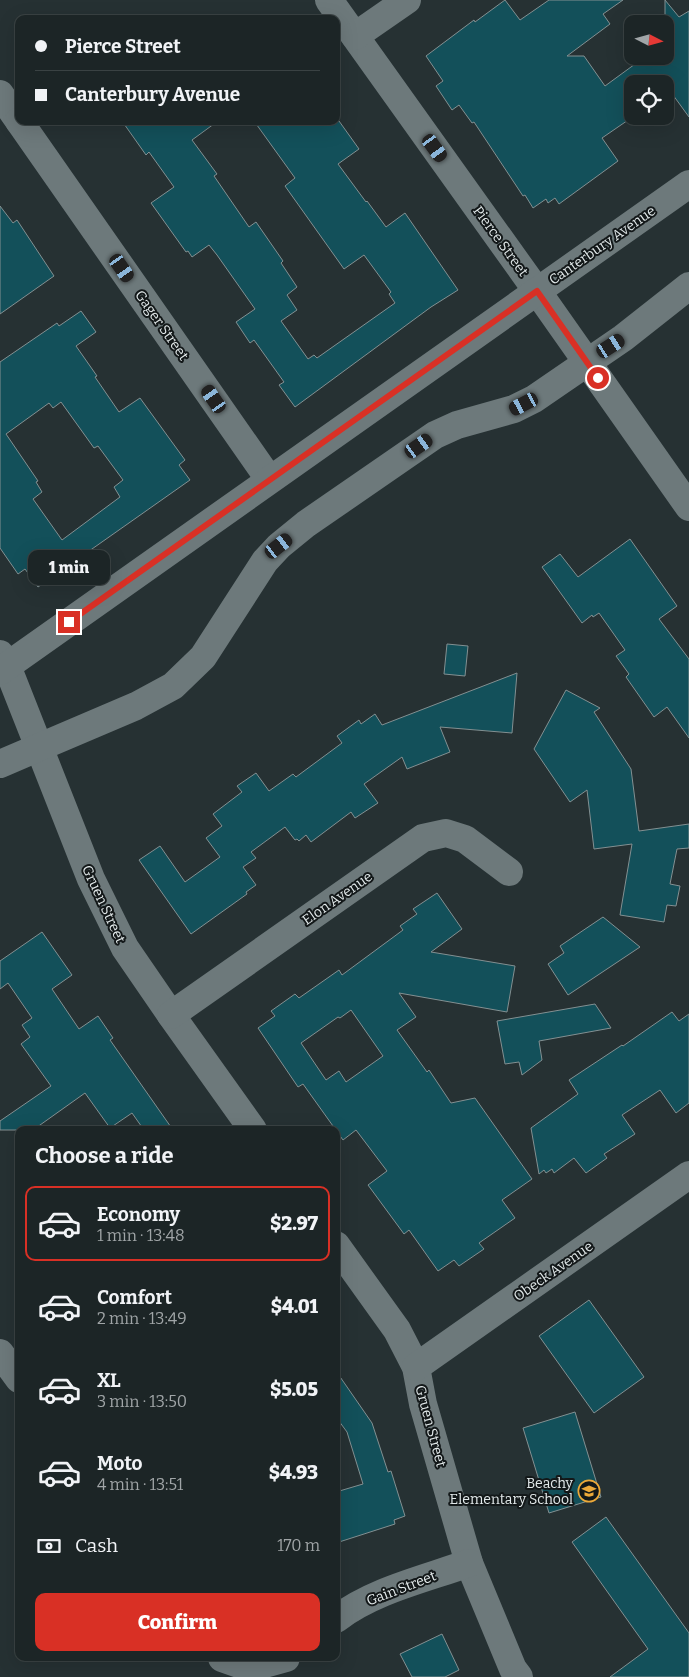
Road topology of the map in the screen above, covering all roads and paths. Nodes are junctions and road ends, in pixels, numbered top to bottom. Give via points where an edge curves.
1 (329, 0) edge
2 (407, 0) edge
3 (356, 36) junction
4 (0, 94) edge
5 (15, 115) edge
6 (22, 125) edge
7 (689, 184) edge
8 (689, 286) edge
9 (537, 291) junction
10 (587, 362) junction
11 (270, 479) junction
12 (689, 507) edge
13 (2, 664) edge
14 (39, 749) junction
15 (0, 764) edge
16 (509, 872) dead end
17 (171, 1015) junction
18 (250, 1126) edge
19 (689, 1175) edge
20 (340, 1250) edge
21 (0, 1353) edge
22 (416, 1367) junction
23 (15, 1374) edge
24 (469, 1563) junction
25 (340, 1616) edge
26 (230, 1661) edge
27 (275, 1661) edge
28 (519, 1677) edge

1 - 3 street, Pierce Street
2 - 3 street
3 - 9 street, Pierce Street
4 - 5 street, Gager Street
6 - 11 street, Gager Street
7 - 9 street, Canterbury Avenue
8 - 10 street
9 - 10 street, Pierce Street
9 - 11 street, Canterbury Avenue
10 - 12 street, Pierce Street
10 - 14 street via 514,409 457,424 435,435 306,524 265,561 203,657 173,686
11 - 13 street, Canterbury Avenue
13 - 14 street, Gruen Street
14 - 15 street
14 - 17 street, Gruen Street via 91,879 125,948
16 - 17 street, Elon Avenue via 465,839 446,833 423,838
17 - 18 street, Gruen Street
19 - 22 street, Obeck Avenue
20 - 22 street, Gruen Street via 398,1330
21 - 23 street
22 - 24 street, Gruen Street via 423,1404
24 - 25 street, Gain Street via 378,1595
24 - 28 street, Gruen Street
26 - 27 street via 250,1668

